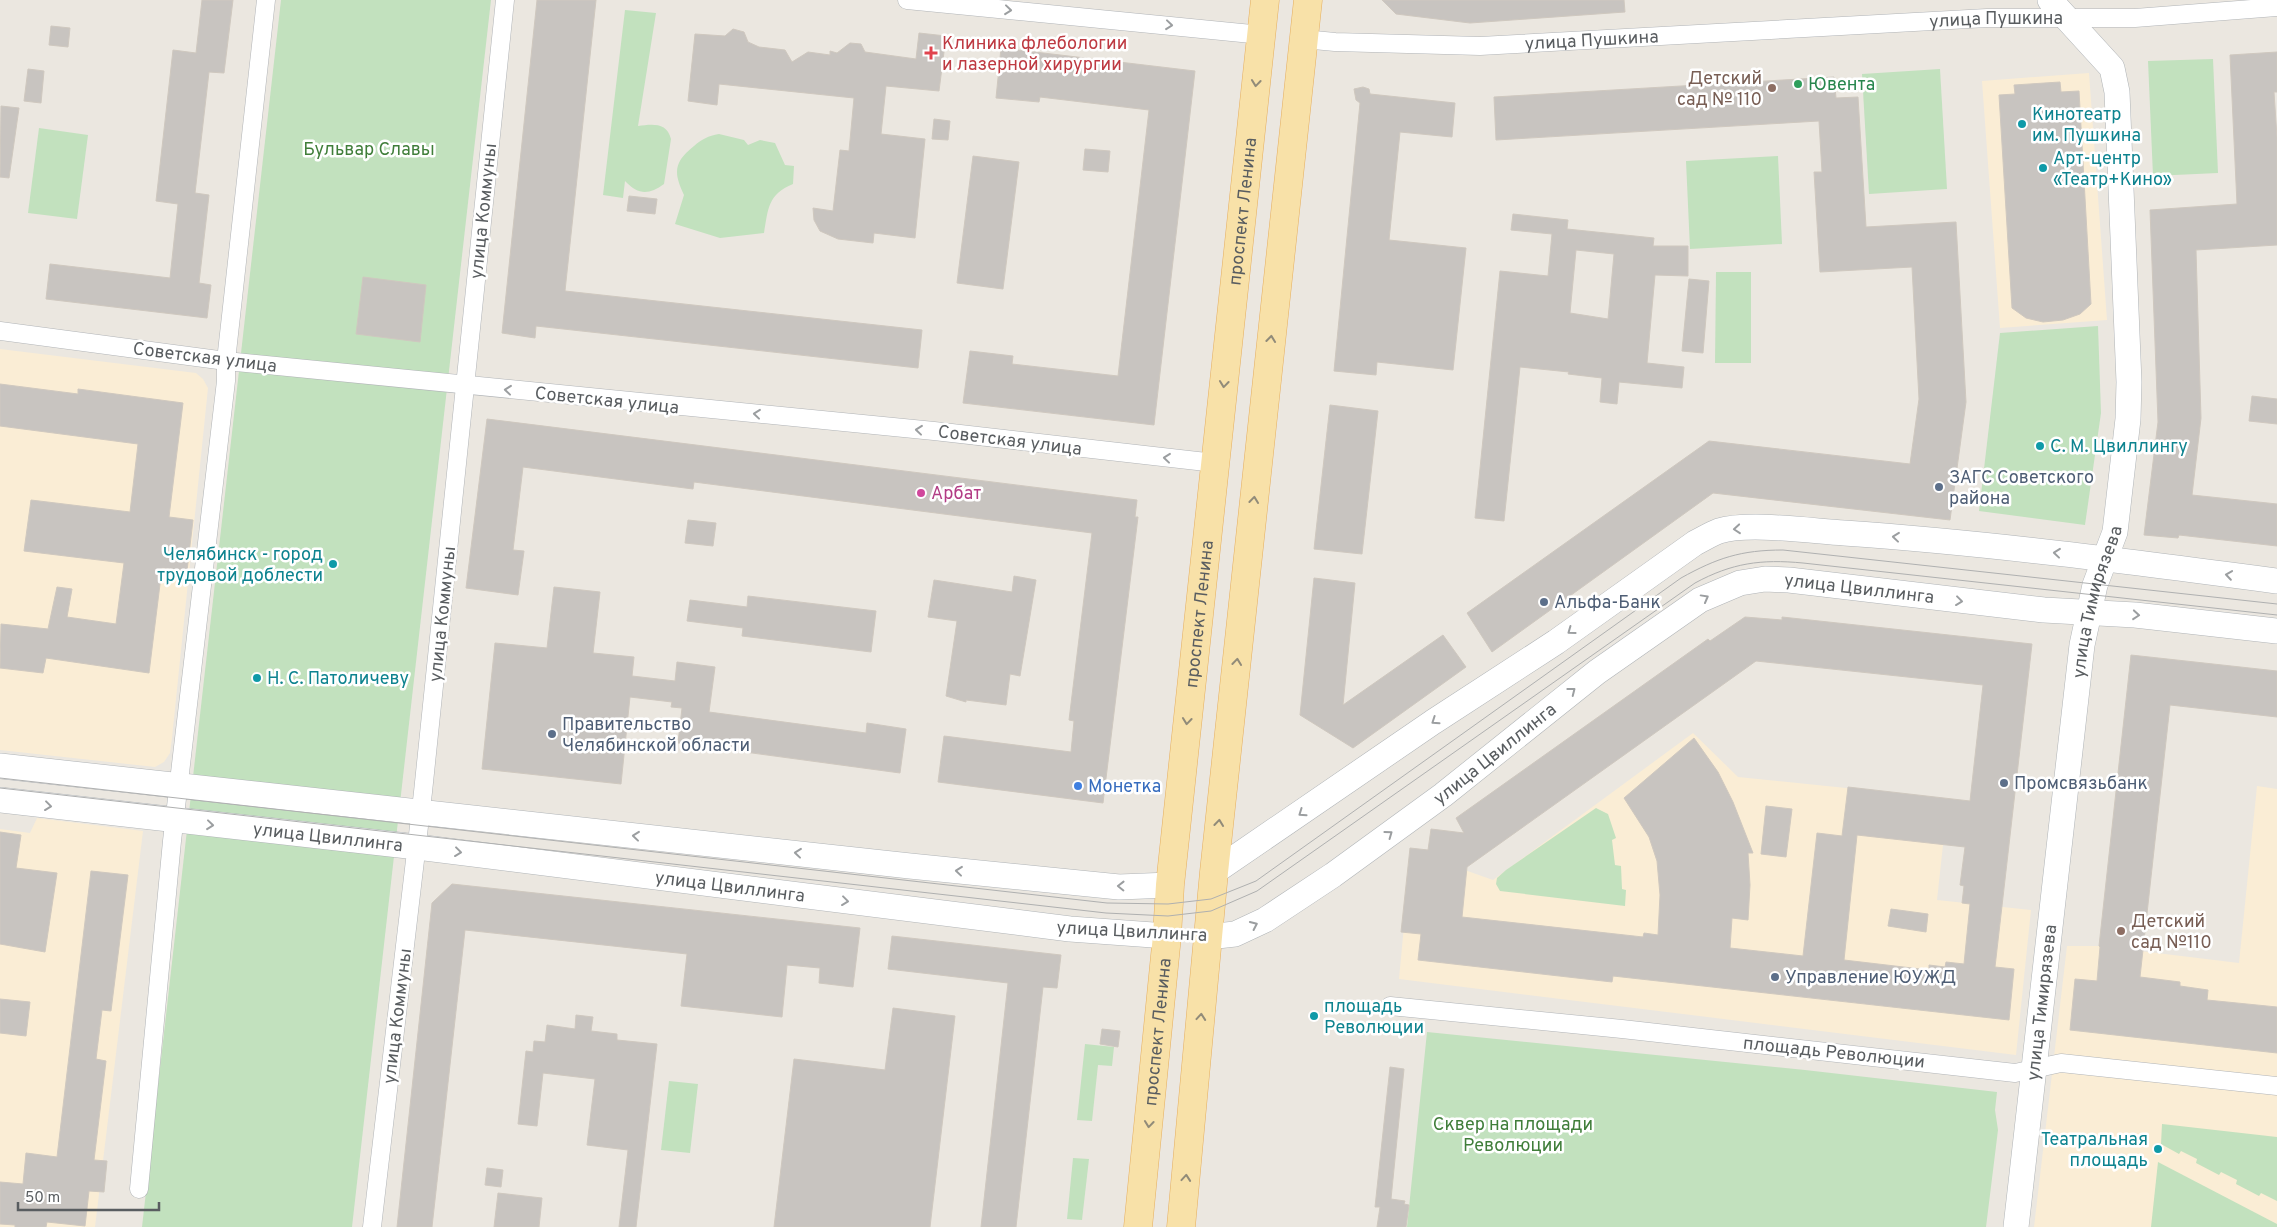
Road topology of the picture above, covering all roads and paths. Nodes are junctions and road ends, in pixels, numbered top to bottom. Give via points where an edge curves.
1 (266, 0) edge
2 (505, 0) edge
3 (907, 0) edge
4 (1266, 0) edge
5 (1308, 0) edge
6 (2050, 0) edge
7 (2277, 7) edge
8 (2067, 18) junction
9 (1262, 35) junction
10 (1303, 39) junction
11 (0, 332) edge
12 (226, 361) junction
13 (465, 386) junction
14 (1215, 464) junction
15 (2106, 559) junction
16 (2277, 581) edge
17 (2087, 613) junction
18 (2277, 631) edge
19 (0, 766) edge
20 (179, 785) junction
21 (0, 800) edge
22 (421, 812) junction
23 (175, 821) junction
24 (417, 847) junction
25 (1214, 872) junction
26 (1170, 885) junction
27 (1167, 936) junction
28 (1208, 937) junction
29 (1390, 1006) dead end
30 (2035, 1068) junction
31 (2277, 1086) edge
32 (139, 1189) dead end
33 (372, 1227) edge
34 (1138, 1227) edge
35 (1181, 1227) edge
36 (2016, 1227) edge

1 - 12 street
2 - 13 street, улица Коммуны
3 -> 9 street, улица Пушкина
4 - 9 main road, проспект Ленина
5 - 10 main road
6 - 8 main road, улица Тимирязева
7 - 8 street, улица Пушкина via 2135,18
8 - 10 street, улица Пушкина via 1987,18 1480,46
8 - 15 main road, улица Тимирязева via 2112,68 2117,92 2129,382 2116,532
9 - 10 main road, улица Пушкина
9 -> 14 main road, проспект Ленина
25 -> 10 main road
11 - 12 street, Советская улица
12 - 13 street, Советская улица
12 - 20 street
14 -> 13 street, Советская улица via 934,431
13 - 22 street, улица Коммуны
14 -> 26 main road, проспект Ленина
16 -> 15 main road, улица Цвиллинга
15 - 17 main road, улица Тимирязева
15 -> 25 main road, улица Цвиллинга via 1889,536 1769,528 1719,531 1695,543 1556,642
17 -> 18 main road, улица Цвиллинга via 2135,615
28 -> 17 main road, улица Цвиллинга via 1235,934 1265,920 1333,875 1443,795 1597,672 1687,608 1725,588 1752,581 1789,580
17 - 30 main road, улица Тимирязева
19 - 20 main road, улица Цвиллинга
20 - 22 main road, улица Цвиллинга
20 - 23 street
21 -> 23 main road, улица Цвиллинга
22 - 24 street, улица Коммуны
26 -> 22 main road, улица Цвиллинга via 1119,887
23 -> 24 main road, улица Цвиллинга
23 - 32 street
24 -> 27 main road, улица Цвиллинга via 1078,930
24 - 33 street, улица Коммуны
25 - 26 main road, улица Цвиллинга
25 - 28 main road
26 - 27 main road, проспект Ленина
27 - 28 main road, улица Цвиллинга
27 -> 34 main road, проспект Ленина
35 -> 28 main road
29 - 30 street, площадь Революции via 2014,1073
30 - 31 street, площадь Революции via 2061,1063
30 - 36 main road, улица Тимирязева

